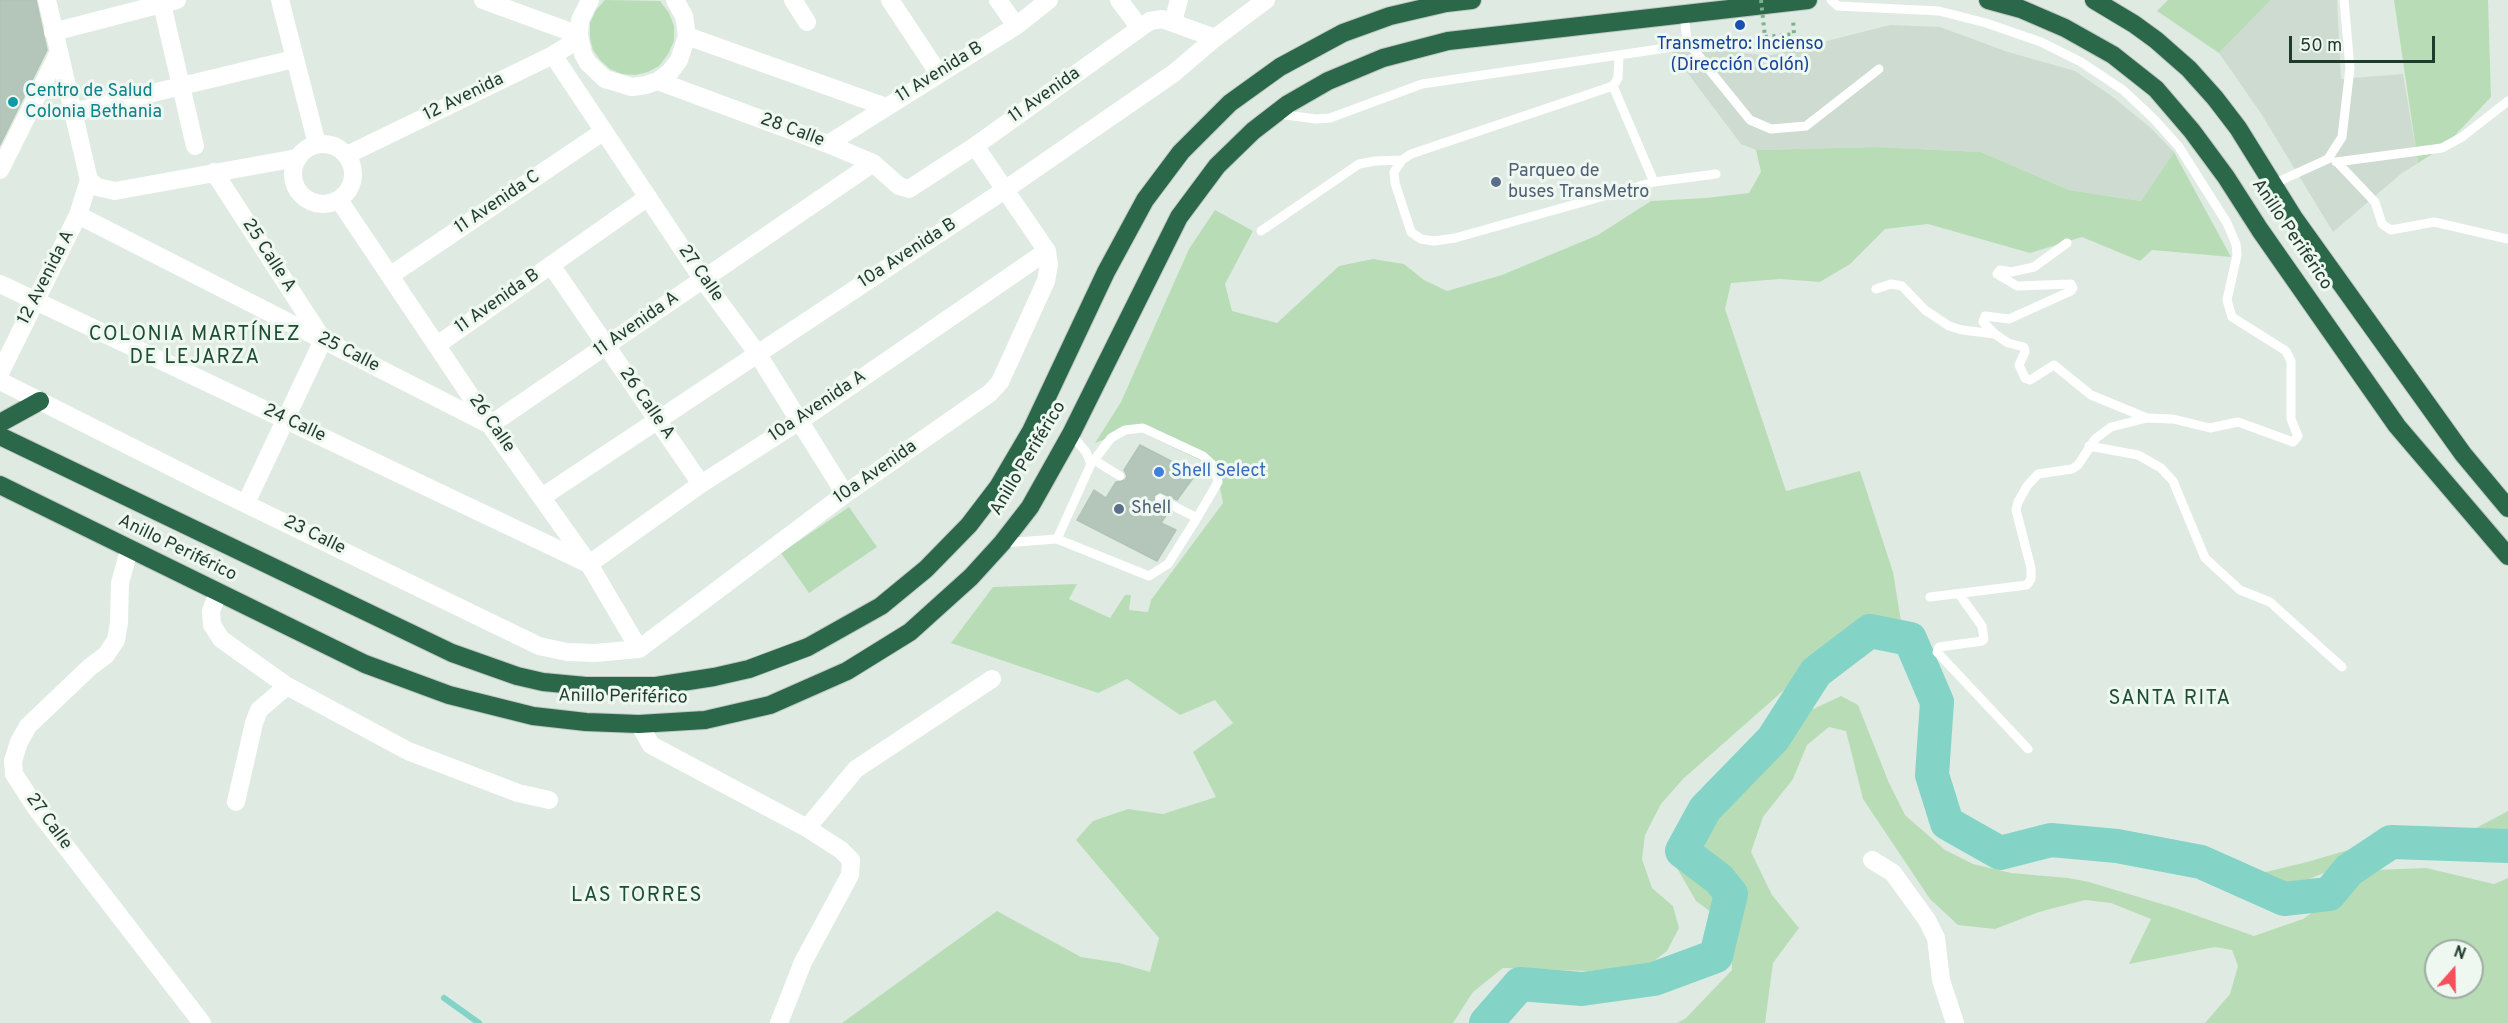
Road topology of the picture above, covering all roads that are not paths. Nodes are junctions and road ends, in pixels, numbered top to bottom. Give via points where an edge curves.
1 (47, 0) edge
2 (280, 0) edge
3 (483, 0) edge
4 (675, 0) edge
5 (793, 0) edge
6 (890, 0) edge
7 (998, 0) edge
8 (1049, 0) edge
9 (1119, 0) edge
10 (1179, 0) edge
11 (1266, 0) edge
12 (1472, 0) edge
13 (1808, 0) edge
14 (1831, 0) edge
15 (1988, 0) edge
16 (2094, 0) edge
17 (2344, 0) edge
18 (166, 1) edge
19 (588, 1) edge
20 (1684, 14) junction
21 (807, 22) dead end
22 (1173, 22) junction
23 (1016, 26) junction
24 (1140, 28) junction
25 (53, 32) junction
26 (687, 36) junction
27 (579, 37) junction
28 (1215, 38) junction
29 (1687, 40) junction
30 (59, 52) junction
31 (553, 55) junction
32 (1619, 55) junction
33 (294, 59) junction
34 (1880, 69) dead end
35 (939, 74) junction
36 (605, 80) junction
37 (658, 81) junction
38 (182, 85) junction
39 (1613, 86) junction
40 (2508, 101) edge
41 (586, 103) junction
42 (886, 107) junction
43 (73, 112) junction
44 (1275, 114) junction
45 (604, 131) junction
46 (317, 144) junction
47 (828, 144) junction
48 (195, 146) dead end
49 (975, 146) junction
50 (347, 155) junction
51 (297, 158) junction
52 (2328, 159) junction
53 (1402, 160) junction
54 (873, 163) junction
55 (2338, 163) junction
56 (0, 170) edge
57 (214, 172) junction
58 (1716, 174) dead end
59 (89, 180) junction
60 (1654, 182) junction
61 (919, 183) joint
62 (2273, 184) junction
63 (1006, 189) junction
64 (648, 197) junction
65 (339, 200) junction
66 (78, 215) junction
67 (1261, 231) dead end
68 (2508, 239) edge
69 (2067, 243) dead end
70 (1047, 251) junction
71 (551, 266) junction
72 (391, 275) junction
73 (703, 280) junction
74 (0, 284) edge
75 (1876, 289) dead end
76 (34, 300) junction
77 (1995, 334) junction
78 (323, 340) junction
79 (437, 345) junction
80 (606, 346) junction
81 (757, 353) junction
82 (0, 373) edge
83 (0, 381) edge
84 (40, 401) junction
85 (2147, 418) junction
86 (285, 420) junction
87 (657, 420) junction
88 (801, 420) junction
89 (0, 423) edge
90 (490, 425) junction
91 (1071, 434) junction
92 (0, 435) edge
93 (2089, 446) junction
94 (1093, 462) junction
95 (1120, 476) dead end
96 (702, 484) junction
97 (0, 485) edge
98 (845, 494) junction
99 (542, 498) junction
100 (1160, 499) dead end
101 (246, 502) junction
102 (2508, 508) edge
103 (1197, 519) junction
104 (1057, 539) junction
105 (1002, 543) junction
106 (129, 550) junction
107 (2508, 556) edge
108 (589, 564) junction
109 (218, 593) junction
110 (1959, 594) junction
111 (1930, 597) dead end
112 (639, 650) junction
113 (2342, 667) dead end
114 (993, 679) dead end
115 (287, 686) junction
116 (639, 724) junction
117 (2028, 749) dead end
118 (549, 800) dead end
119 (236, 802) dead end
120 (807, 828) junction
121 (1872, 860) dead end
122 (202, 1023) edge
123 (779, 1023) edge
124 (1955, 1023) edge

1 - 25 street
2 - 33 street
3 - 27 street
4 - 26 street via 684,16
5 - 21 street
6 - 35 street
7 - 23 street
8 - 23 street, 11 Avenida B
9 - 24 street
10 - 22 street
11 - 28 street, 10a Avenida B
12 - 92 highway, Anillo Periférico via 1390,16 1342,33 1280,67 1224,109 1181,152 1145,200 1106,272 1031,431 998,487 969,525 926,569 881,606 808,647 749,669 656,686 586,686 518,676 452,653
13 - 20 highway, Anillo Periférico
14 - 85 lane via 1838,6 1939,11 2041,42 2123,90 2179,147 2236,244 2229,311 2241,324 2286,351 2290,361 2290,419 2298,436 2293,442 2238,422 2210,428 2173,419
15 - 107 highway, Anillo Periférico via 2065,28 2113,55 2156,89 2220,168 2397,426
16 - 62 highway, Anillo Periférico via 2134,24 2189,69 2238,128
17 - 52 lane via 2350,68 2342,136
18 - 25 street
18 - 38 street
19 - 27 street via 580,20
20 - 29 lane
20 - 44 highway, Anillo Periférico via 1448,41 1383,58 1328,81
22 - 24 street, 11 Avenida via 1150,21
22 - 28 street
23 - 35 street, 11 Avenida B
24 - 49 street, 11 Avenida
25 - 30 street
26 - 37 street via 679,60
26 - 42 street
27 - 31 street, 12 Avenida
27 - 36 street via 588,63
28 - 63 street, 10a Avenida B via 1174,73
29 - 32 lane via 1673,47
29 - 34 lane via 1750,120 1771,129 1806,126
30 - 43 street
30 - 56 street
31 - 41 street, 27 Calle
31 - 50 street, 12 Avenida
32 - 39 lane via 1618,78
32 - 44 lane via 1422,84 1330,118
33 - 38 street
33 - 46 street
35 - 42 street, 11 Avenida B
36 - 37 street via 632,87
36 - 41 street
37 - 47 street, 28 Calle
38 - 43 street
38 - 48 street
39 - 53 lane
39 - 60 lane
40 - 55 lane via 2442,148
41 - 45 street, 27 Calle
42 - 47 street, 11 Avenida B
43 - 59 street
44 - 91 highway, Anillo Periférico via 1217,166 1179,217
45 - 64 street, 27 Calle
45 - 72 street, 11 Avenida C
46 - 50 street via 328,144
46 - 51 street
47 - 54 street, 28 Calle
49 - 61 street, 11 Avenida
49 - 63 street
50 - 65 street via 354,176 347,194
51 - 57 street
51 - 65 street via 293,178 302,196 320,205
52 - 55 lane
52 - 62 lane
53 - 60 lane via 1394,172 1395,183 1412,232 1420,239 1434,241
53 - 67 lane via 1359,164
54 - 61 street, 28 Calle via 899,186 909,189
54 - 73 street, 11 Avenida A
55 - 68 lane via 2375,202 2382,224 2391,230 2434,222
57 - 59 street via 115,191 97,187
57 - 78 street, 25 Calle A
58 - 60 lane
59 - 66 street, 12 Avenida A
62 - 102 highway, Anillo Periférico via 2463,454
63 - 70 street
63 - 81 street, 10a Avenida B
64 - 71 street, 11 Avenida B
64 - 73 street, 27 Calle
65 - 72 street, 26 Calle
66 - 76 street, 12 Avenida A
66 - 78 street, 25 Calle
69 - 77 lane via 2034,267 1998,271 2001,278 2017,285 2071,284 2073,288 2009,319 1985,316 1983,322
70 - 88 street, 10a Avenida A
70 - 98 street, 10a Avenida via 1046,281 1000,382 990,393
71 - 79 street, 11 Avenida B
71 - 80 street, 26 Calle A
72 - 79 street, 26 Calle
73 - 80 street, 11 Avenida A
73 - 81 street, 27 Calle
74 - 76 street, 24 Calle
75 - 77 lane via 1892,284 1902,286 1925,310 1949,326
76 - 82 street, 12 Avenida A
76 - 86 street, 24 Calle
77 - 85 lane via 2024,347 2019,366 2025,378 2030,380 2054,365 2091,395
78 - 86 street
78 - 90 street, 25 Calle
79 - 90 street, 26 Calle
80 - 87 street, 26 Calle A
80 - 90 street, 11 Avenida A
81 - 87 street, 10a Avenida B
81 - 88 street, 27 Calle
83 - 84 street, 23 Calle
84 - 89 highway
84 - 101 street, 23 Calle
85 - 93 lane via 2111,427
86 - 101 street
86 - 108 street, 24 Calle
87 - 96 street, 26 Calle A
87 - 99 street, 10a Avenida B
88 - 96 street, 10a Avenida A
88 - 98 street, 27 Calle
90 - 99 street, 26 Calle
91 - 94 lane
91 - 105 highway, Anillo Periférico via 1030,507
93 - 110 lane via 2084,459 2072,469 2038,474 2018,502 2016,510 2031,568 2030,582 2023,587
93 - 113 lane via 2138,455 2161,468 2173,481 2205,558 2240,590 2270,602
94 - 95 lane
94 - 103 lane via 1111,438 1125,430 1143,428 1203,456 1215,467 1218,482
94 - 104 lane
96 - 108 street, 10a Avenida A
97 - 106 highway, Anillo Periférico
98 - 112 street, 10a Avenida
99 - 108 street, 26 Calle
100 - 103 lane
101 - 112 street, 23 Calle via 539,646 567,652
103 - 104 lane via 1168,564 1149,576
104 - 105 lane
105 - 116 highway, Anillo Periférico via 910,632 847,671 770,705 705,720
106 - 109 highway, Anillo Periférico
106 - 122 street, 27 Calle via 120,583 116,640 106,655 28,726 13,761 14,774
108 - 112 street, 26 Calle
109 - 115 street via 211,611 212,625 222,639
109 - 116 highway, Anillo Periférico via 365,664 449,695 533,716
110 - 111 lane
110 - 117 lane via 1982,626 1984,639 1939,647 1937,652
114 - 120 street via 856,769
115 - 118 street via 408,751 508,789
115 - 119 street via 259,710
116 - 120 street via 651,745
120 - 123 street via 851,860 850,875 803,962
121 - 124 street via 1893,873 1927,920 1936,938 1941,980

